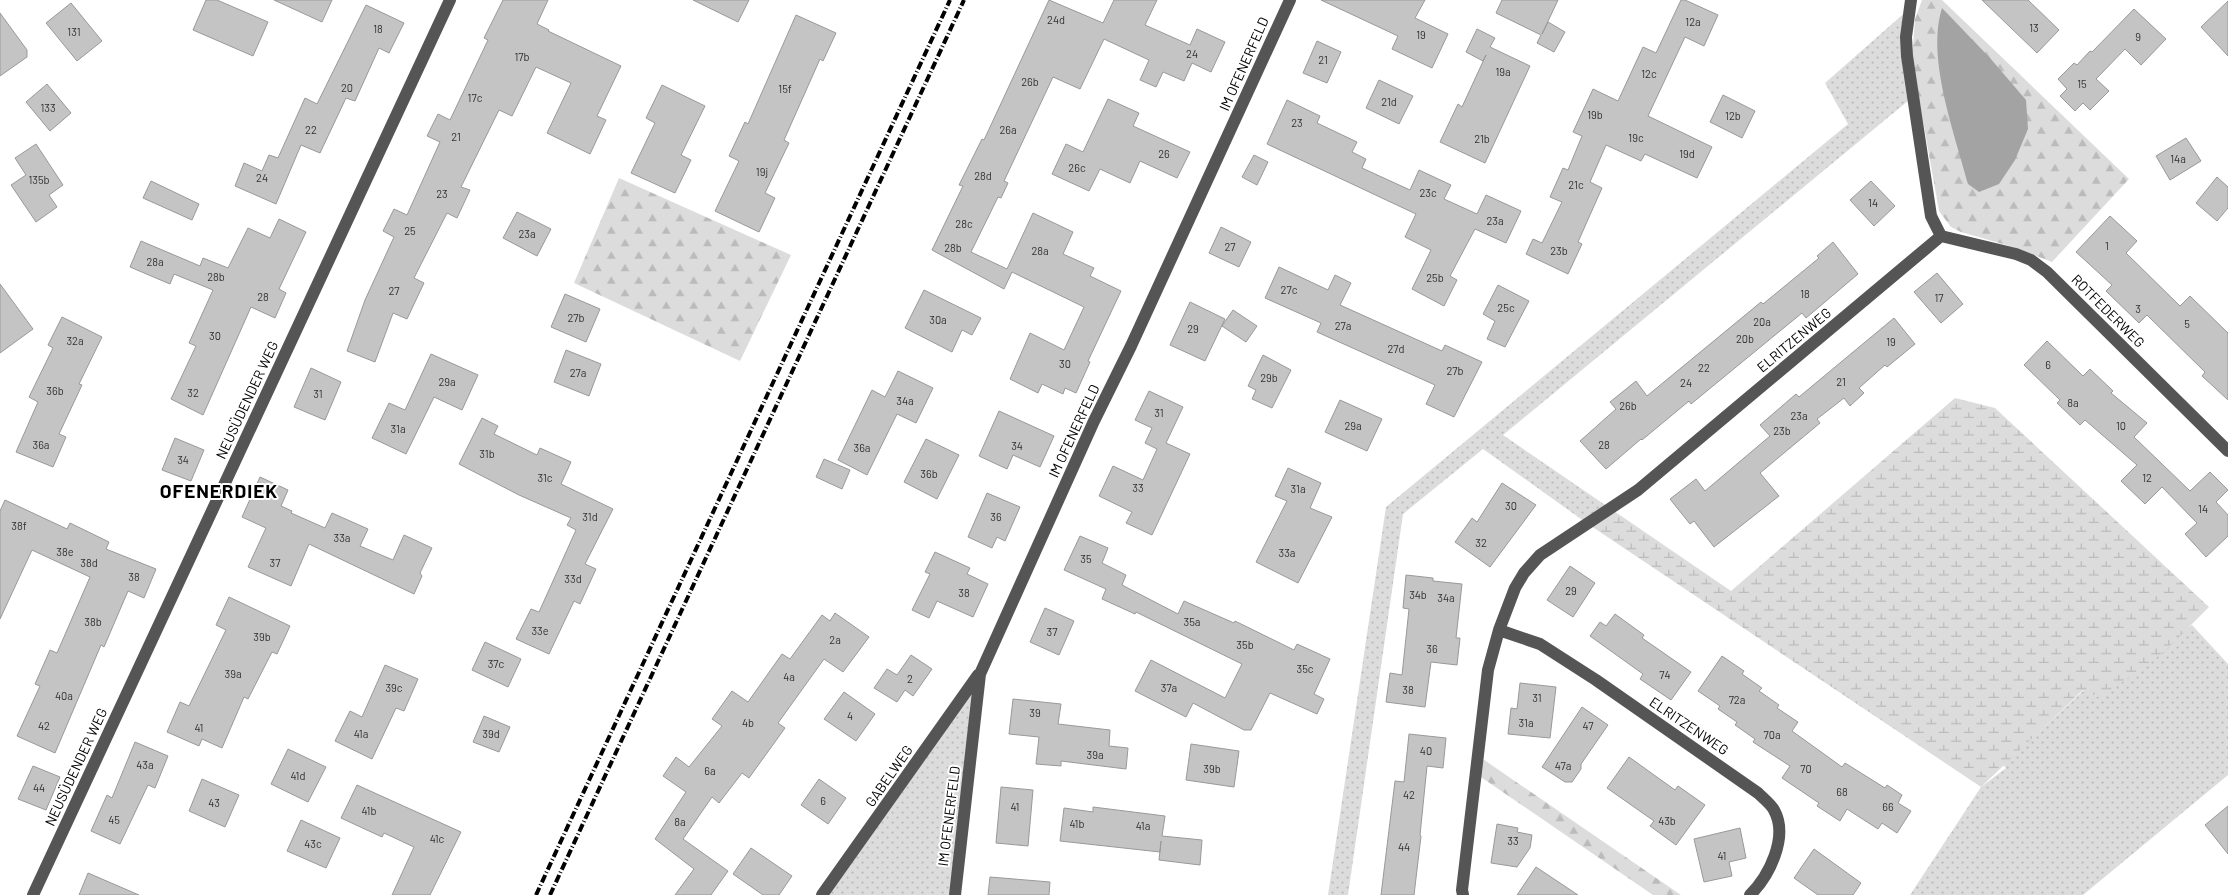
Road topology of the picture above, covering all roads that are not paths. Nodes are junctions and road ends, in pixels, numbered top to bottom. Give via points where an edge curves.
1 (450, 0) edge
2 (1290, 0) edge
3 (1911, 0) edge
4 (1941, 236) junction
5 (2228, 451) edge
6 (1499, 630) junction
7 (980, 674) junction
8 (33, 895) edge
9 (822, 895) edge
10 (955, 895) edge
11 (1463, 895) edge
12 (1750, 895) edge

1 - 8 street, NEUSÜDENDER WEG
2 - 7 street, IM OFENERFELD
3 - 4 street via 1907,56 1931,216
4 - 5 street, ROTFEDERWEG via 2031,260 2047,272
4 - 6 street, ELRITZENWEG via 1638,490 1540,555 1515,588
6 - 11 street, ELRITZENWEG via 1488,670
6 - 12 street, ELRITZENWEG via 1540,644 1758,793 1774,810 1778,837 1773,864
7 - 9 street, GABELWEG
7 - 10 street, IM OFENERFELD

